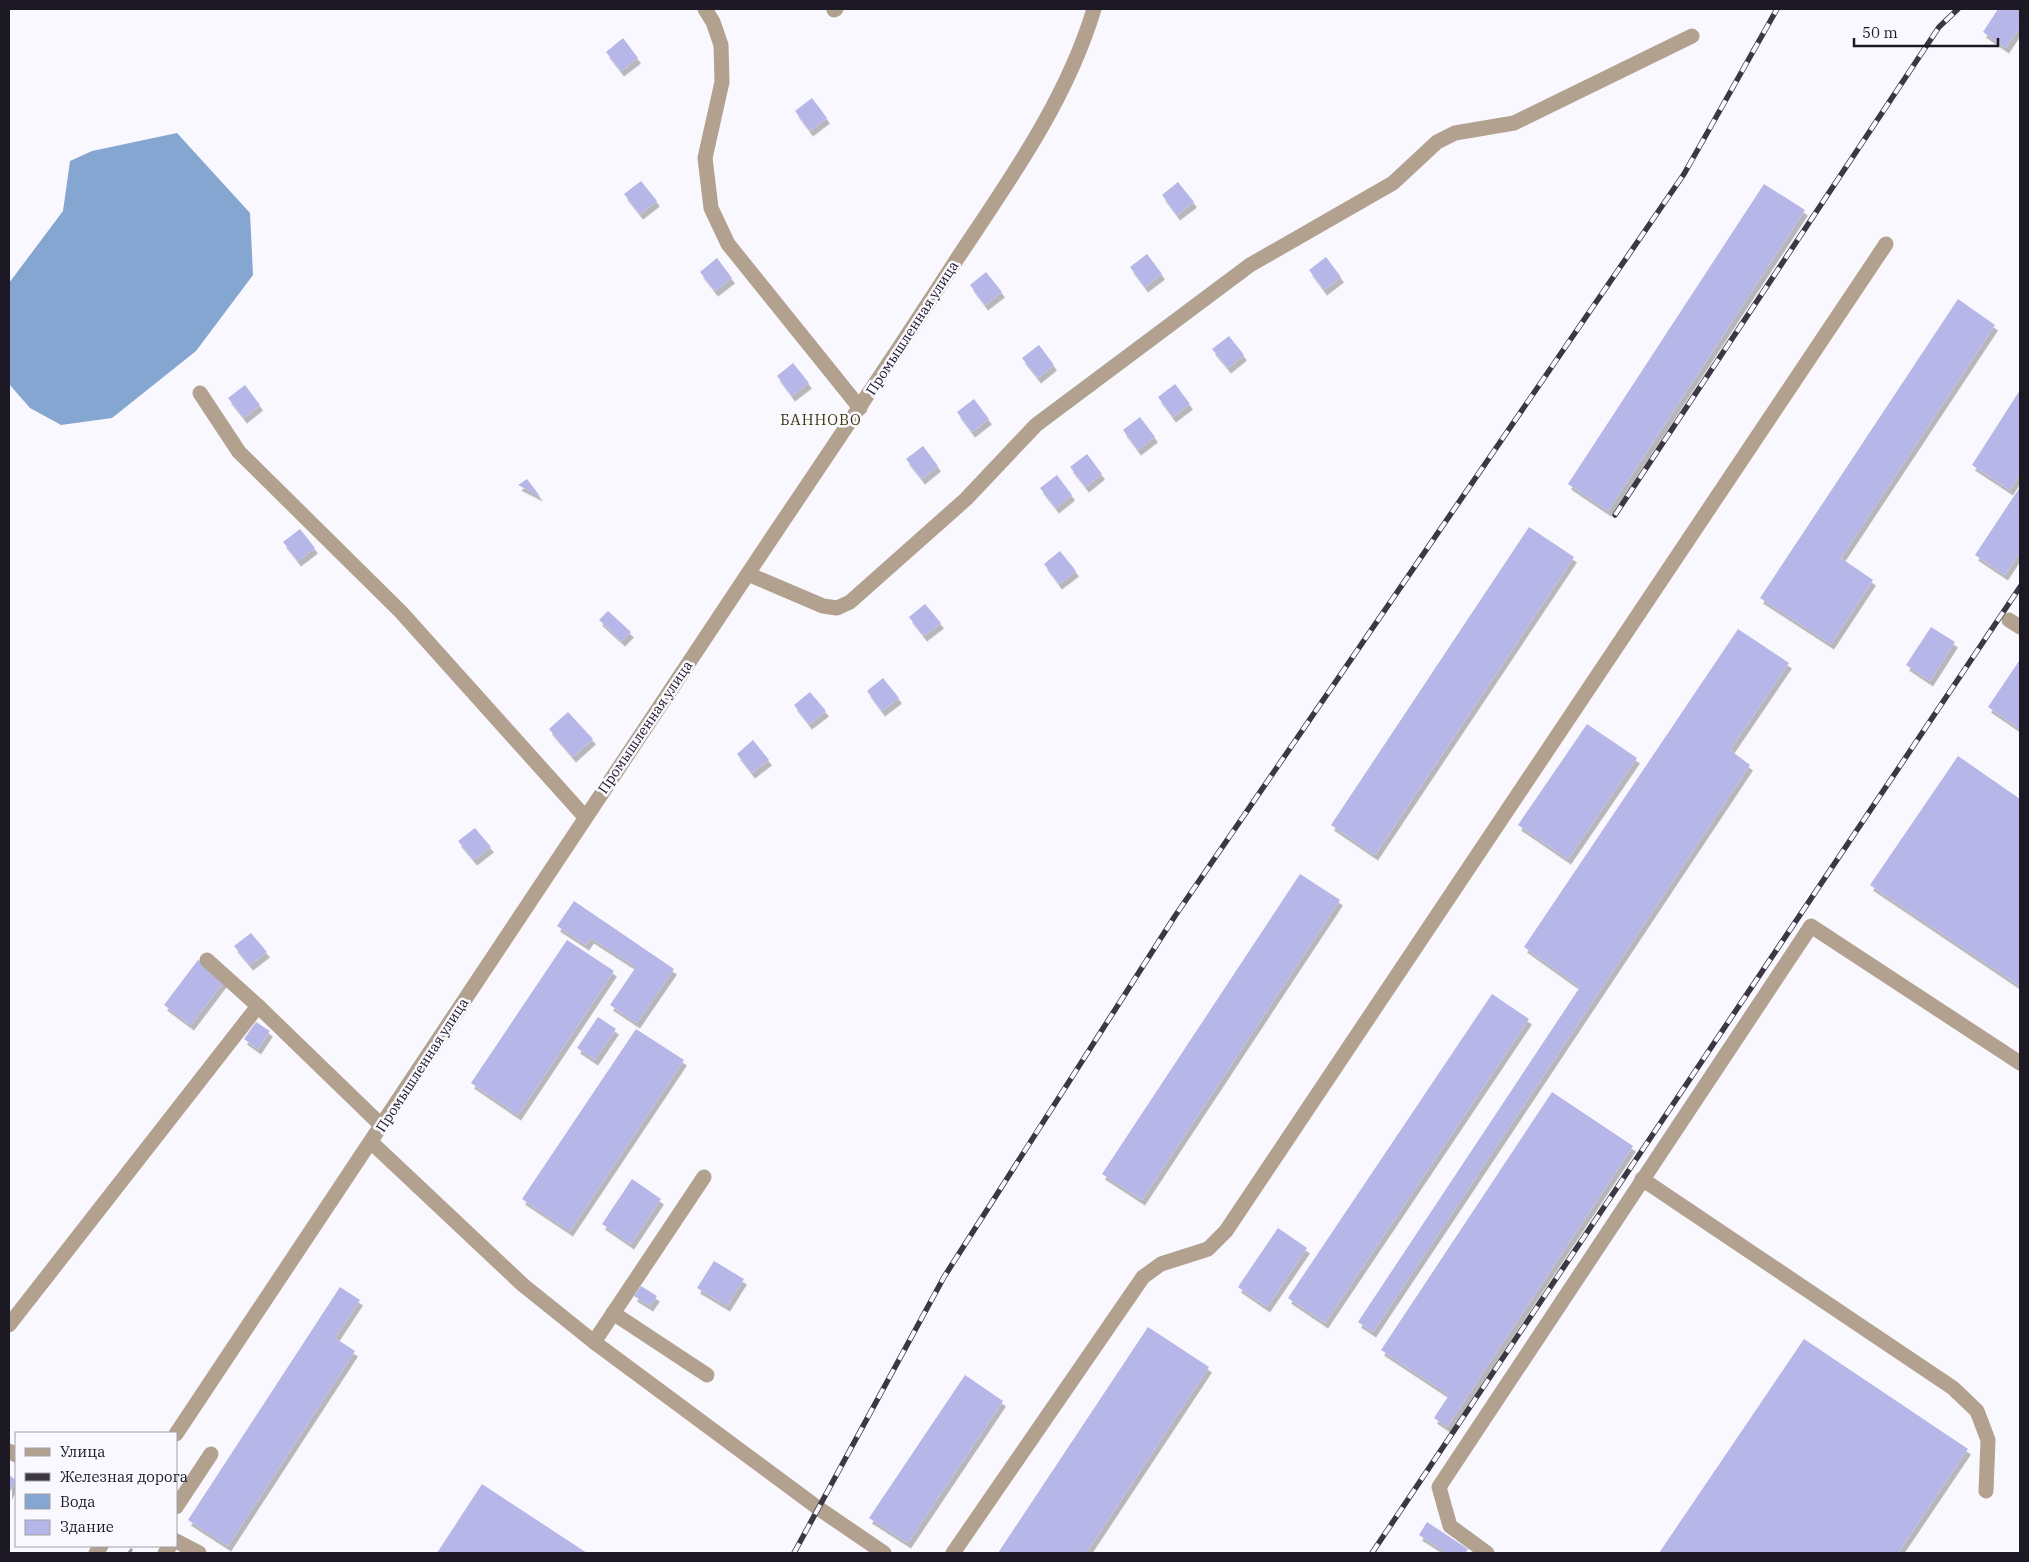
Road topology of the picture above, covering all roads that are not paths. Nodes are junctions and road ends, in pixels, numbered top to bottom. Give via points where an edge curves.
1 (705, 9) edge
2 (1094, 9) edge
3 (1692, 36) dead end
4 (1886, 244) dead end
5 (200, 393) dead end
6 (860, 408) junction
7 (748, 574) junction
8 (585, 817) junction
9 (207, 960) dead end
10 (258, 1006) junction
11 (2020, 1064) edge
12 (382, 1126) junction
13 (371, 1142) junction
14 (704, 1177) dead end
15 (1642, 1179) junction
16 (613, 1314) junction
17 (9, 1325) edge
18 (594, 1342) junction
19 (707, 1375) dead end
20 (177, 1432) edge
21 (211, 1454) dead end
22 (1986, 1491) dead end
23 (178, 1504) edge
24 (178, 1542) edge
25 (199, 1553) edge
26 (884, 1553) edge
27 (953, 1553) edge
28 (1487, 1553) edge

1 - 6 street via 720,45 722,82 705,158 711,208 728,244
2 - 6 street, Промышленная улица via 1062,92 1026,155
3 - 7 street via 1514,123 1455,133 1437,142 1393,184 1250,265 1036,425 966,499 850,602 837,608 823,606
4 - 27 street via 1226,1231 1208,1248 1161,1264 1143,1277
5 - 8 street via 239,452 401,612
6 - 7 street, Промышленная улица
7 - 8 street, Промышленная улица
8 - 12 street, Промышленная улица
9 - 10 street
10 - 12 street
10 - 17 street
11 - 15 street via 1810,926
12 - 13 street, Промышленная улица
13 - 18 street via 523,1285
13 - 20 street, Промышленная улица
14 - 16 street
15 - 22 street via 1953,1388 1977,1411 1988,1440
15 - 28 street via 1439,1487 1450,1526
16 - 18 street
16 - 19 street
18 - 26 street
21 - 23 street
24 - 25 street

